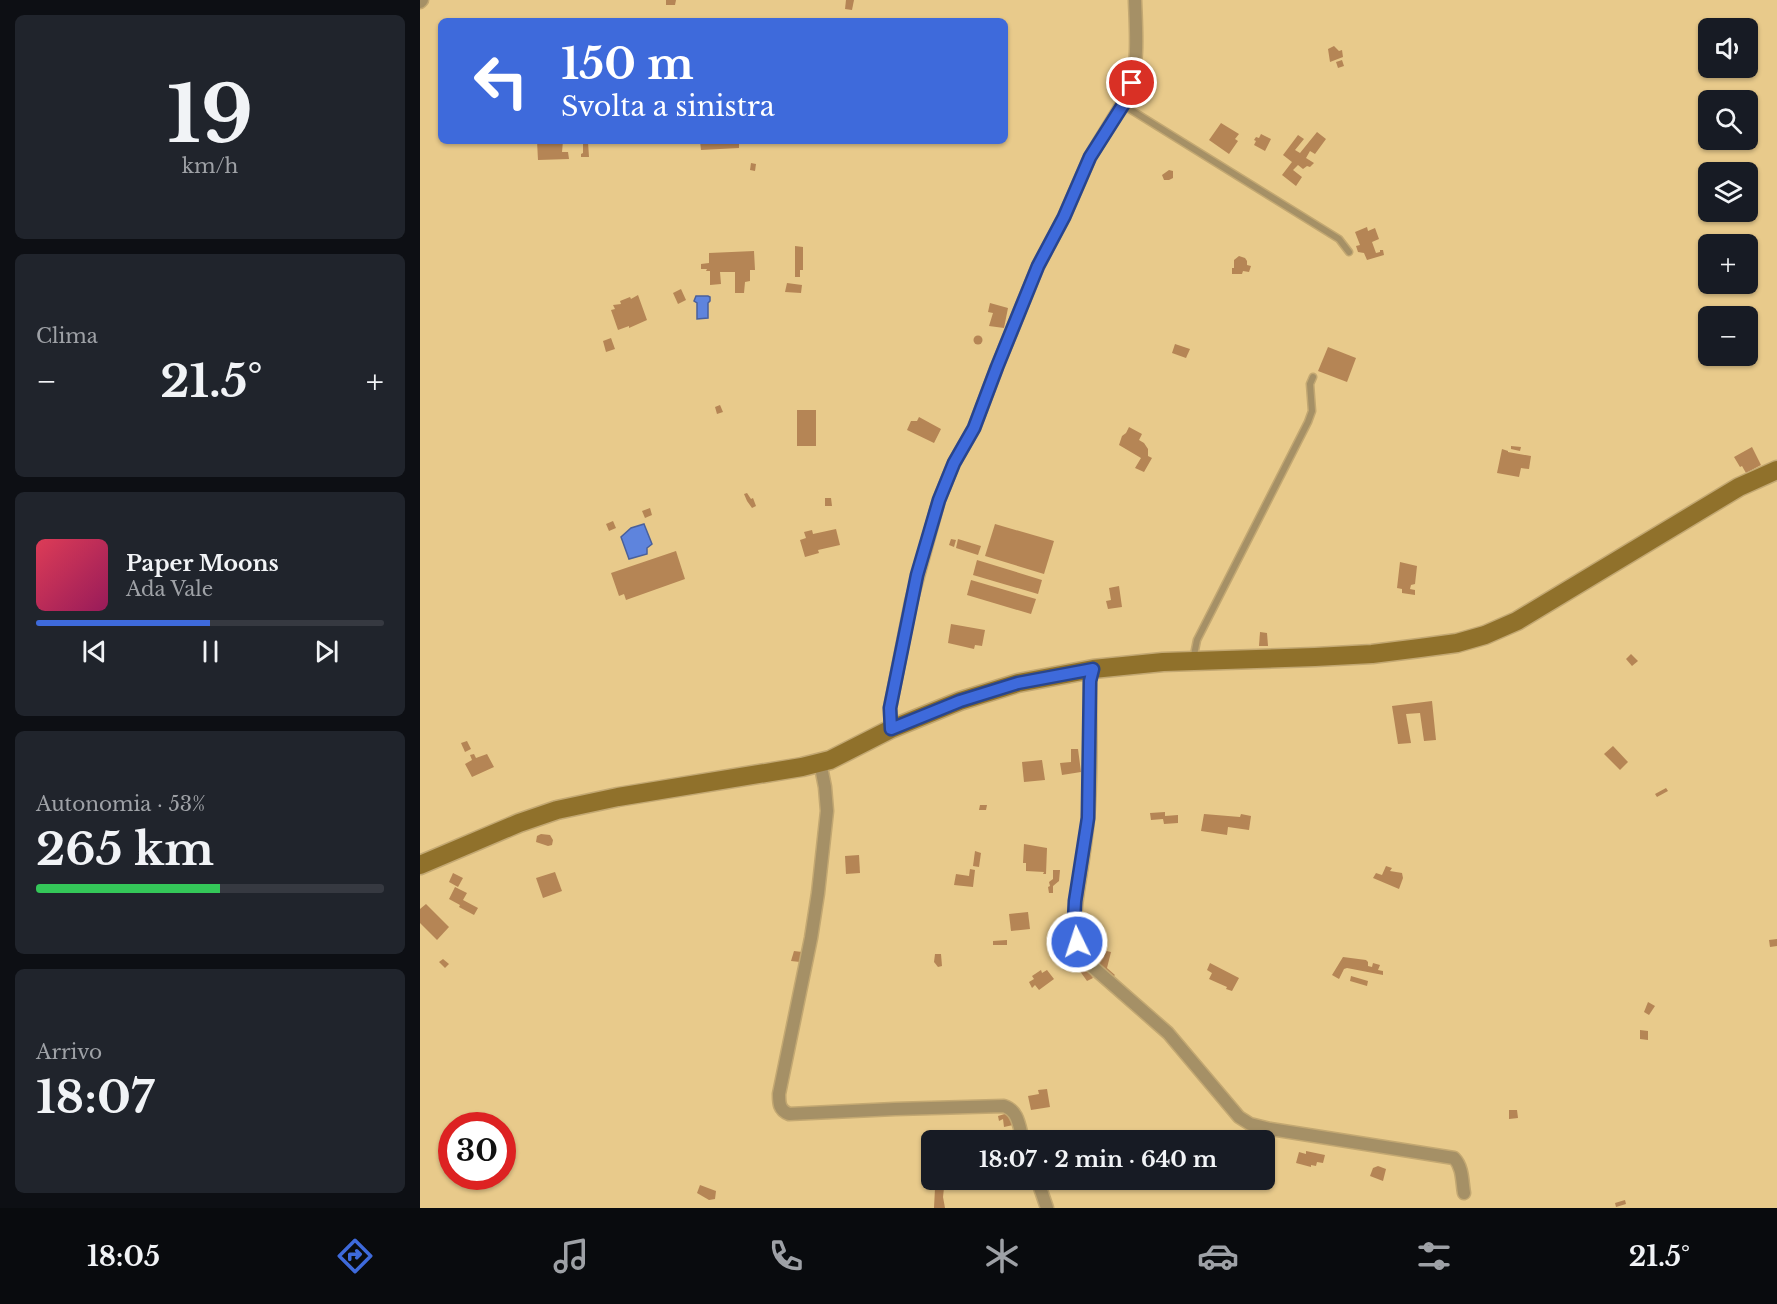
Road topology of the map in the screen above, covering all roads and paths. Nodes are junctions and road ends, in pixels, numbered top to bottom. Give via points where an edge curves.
1 (1135, 0) edge
2 (1123, 105) junction
3 (1349, 252) dead end
4 (1313, 377) dead end
5 (1777, 470) edge
6 (1193, 660) junction
7 (1093, 669) junction
8 (891, 729) junction
9 (820, 762) junction
10 (420, 865) edge
11 (1020, 1130) edge
12 (1040, 1190) edge
13 (1464, 1193) dead end
14 (1047, 1208) edge

1 - 2 street via 1137,53
2 - 3 lane via 1339,239
2 - 8 street via 1090,157 1038,266 974,428 939,500 911,602 890,708
4 - 6 lane via 1308,422 1197,640
5 - 6 main road via 1739,487 1517,621 1485,635 1457,643 1372,654
6 - 7 main road
7 - 8 main road via 1008,686
7 - 13 street via 1088,818 1074,921 1077,942 1087,962 1168,1033 1227,1105 1250,1124 1454,1158 1460,1167
8 - 9 main road
9 - 10 main road via 557,810
9 - 11 street via 827,811 818,893 779,1105 789,1114 1004,1106 1015,1113
12 - 14 street

